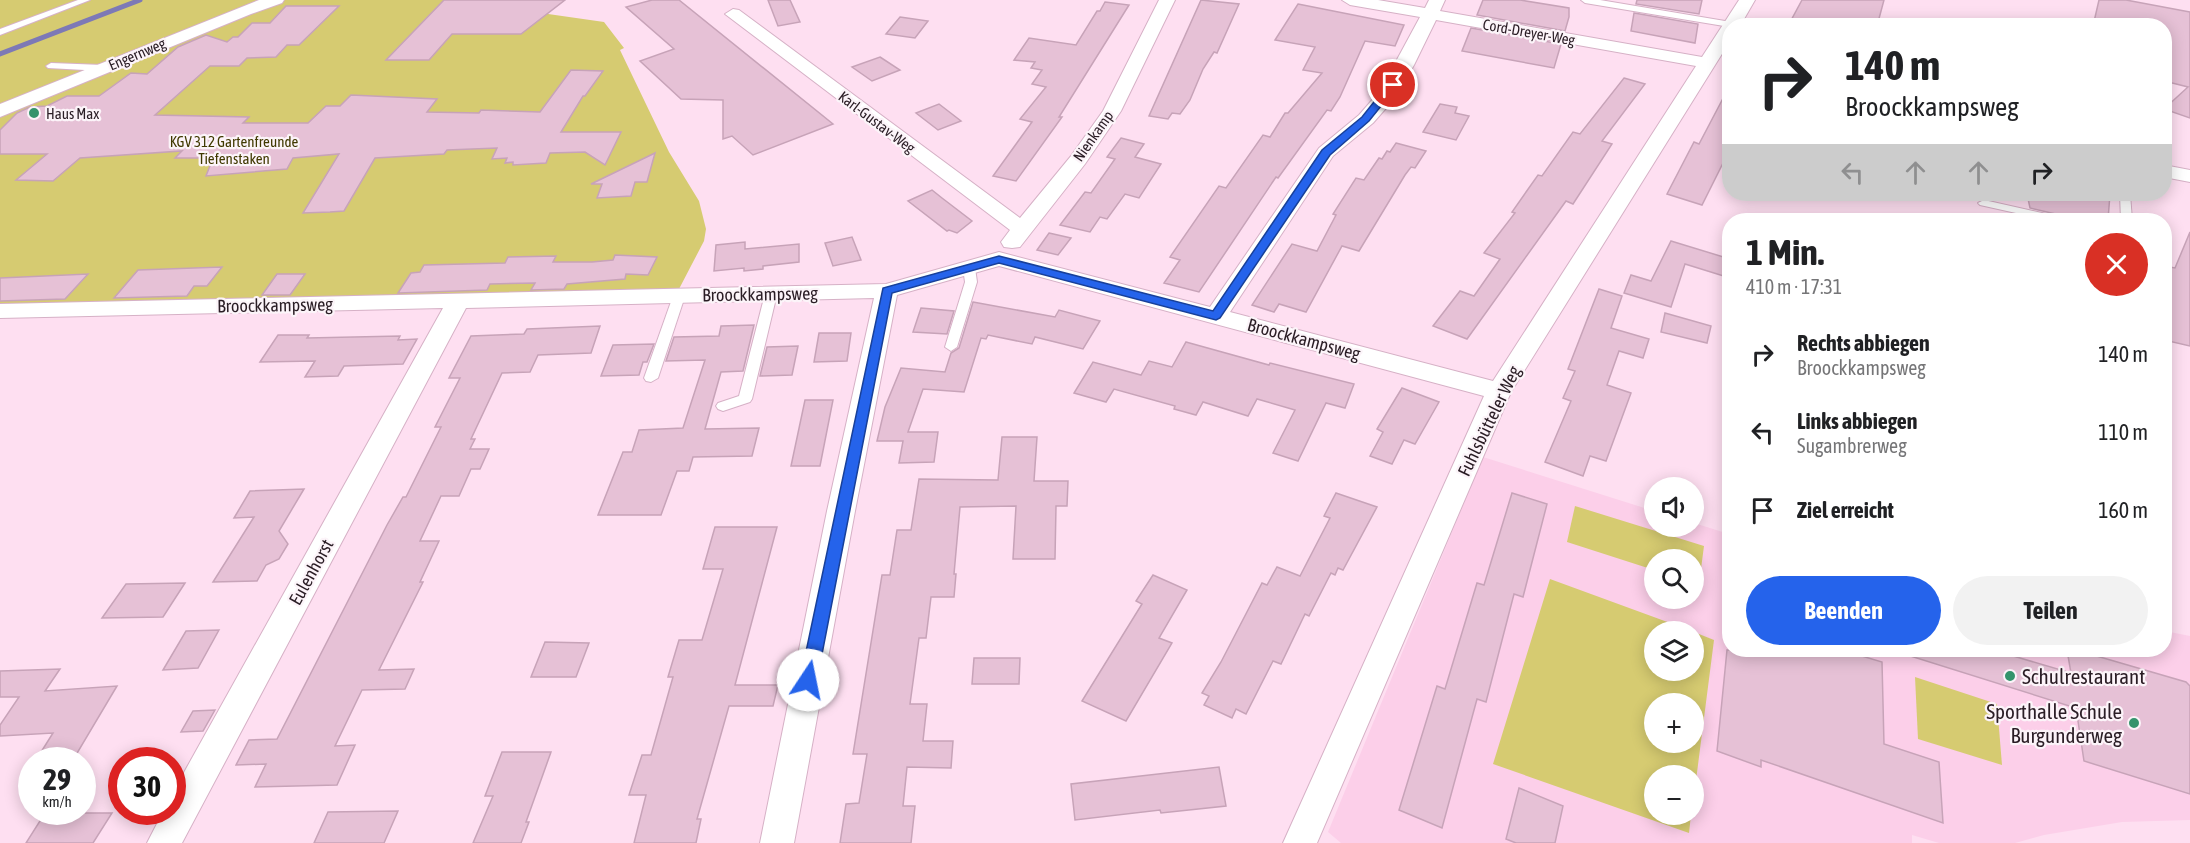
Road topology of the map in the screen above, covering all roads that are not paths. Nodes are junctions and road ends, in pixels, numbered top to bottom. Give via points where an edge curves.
1 (87, 0) edge
2 (276, 0) edge
3 (1167, 0) edge
4 (1350, 0) edge
5 (1585, 0) edge
6 (1747, 0) edge
7 (1434, 7) edge
8 (733, 14) dead end
9 (1735, 18) edge
10 (1722, 25) edge
11 (0, 32) edge
12 (1722, 45) edge
13 (1716, 60) edge
14 (51, 66) dead end
15 (103, 68) junction
16 (0, 111) edge
17 (2172, 173) edge
18 (2190, 176) edge
19 (1984, 203) dead end
20 (2029, 213) edge
21 (1022, 229) junction
22 (999, 259) junction
23 (969, 268) junction
24 (887, 291) junction
25 (771, 294) junction
26 (679, 296) junction
27 (458, 302) junction
28 (0, 311) edge
29 (1216, 316) junction
30 (951, 347) dead end
31 (651, 378) dead end
32 (1499, 391) junction
33 (723, 406) dead end
34 (164, 843) edge
35 (777, 843) edge
36 (1300, 843) edge

1 - 11 lane
2 - 15 street, Engernweg
3 - 21 street, Nienkamp via 1112,111
4 - 7 street, Cord-Dreyer-Weg
5 - 10 lane
6 - 9 street, Fuhlsbütteler Weg
7 - 13 street, Cord-Dreyer-Weg
7 - 29 street via 1388,94 1366,119 1326,152
8 - 21 street, Karl-Gustav-Weg
12 - 13 street, Fuhlsbütteler Weg
13 - 32 street, Fuhlsbütteler Weg
14 - 15 lane
15 - 16 street, Engernweg
17 - 18 street
19 - 20 lane
21 - 22 street, Nienkamp
22 - 23 street, Broockkampsweg
22 - 29 street, Broockkampsweg
23 - 24 street, Broockkampsweg
23 - 30 lane via 971,282
24 - 25 street, Broockkampsweg
24 - 35 street
25 - 26 street, Broockkampsweg
25 - 33 lane via 745,399
26 - 27 street, Broockkampsweg
26 - 31 lane
27 - 28 street, Broockkampsweg
27 - 34 street, Eulenhorst
29 - 32 street, Broockkampsweg
32 - 36 street, Fuhlsbütteler Weg

